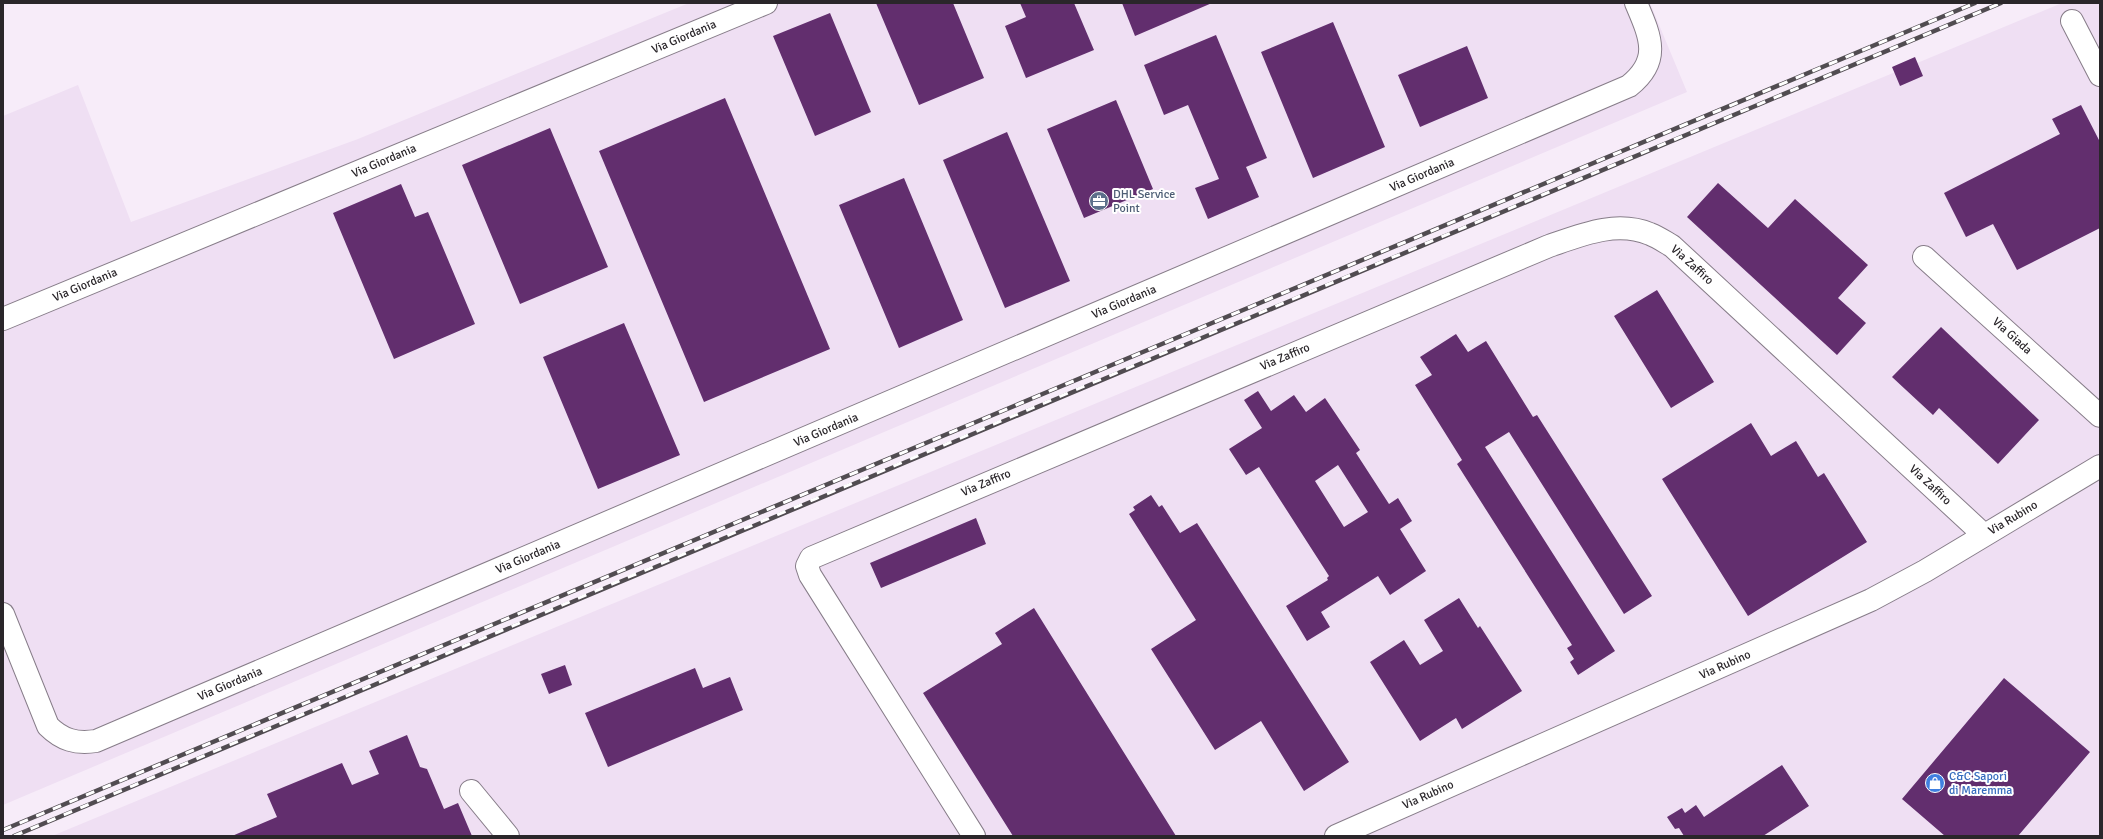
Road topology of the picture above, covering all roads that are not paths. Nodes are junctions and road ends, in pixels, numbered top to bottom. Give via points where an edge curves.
1 (766, 3) edge
2 (1636, 3) edge
3 (2072, 21) dead end
4 (2100, 75) edge
5 (1924, 257) dead end
6 (3, 320) edge
7 (2100, 416) edge
8 (2100, 466) edge
9 (1984, 535) junction
10 (3, 614) edge
11 (471, 791) dead end
12 (508, 836) edge
13 (974, 836) edge
14 (1336, 836) edge

1 - 6 street, Via Giordania
2 - 10 street, Via Giordania via 1650,36 1651,52 1641,77 1629,86 96,741 83,743 68,740 48,726
3 - 4 street
5 - 7 street, Via Giada
8 - 9 street, Via Rubino
9 - 13 street, Via Zaffiro via 1672,246 1650,234 1631,228 1589,232 1541,249 811,558 807,566 810,575
9 - 14 street, Via Rubino via 1925,571 1864,603
11 - 12 street

